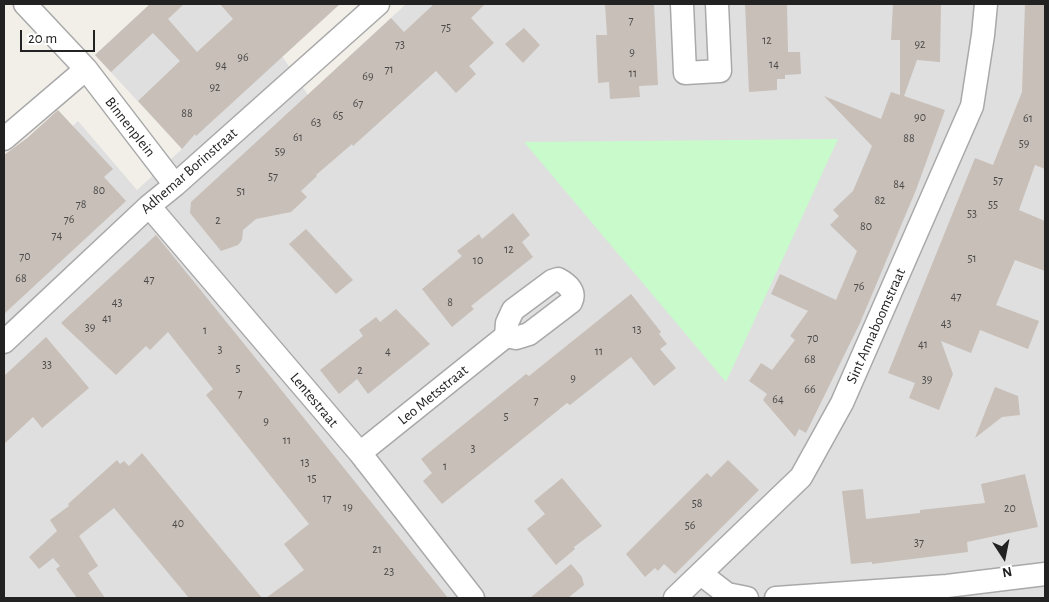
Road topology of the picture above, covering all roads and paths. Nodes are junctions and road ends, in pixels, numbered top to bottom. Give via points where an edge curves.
1 (25, 4) edge
2 (378, 4) edge
3 (682, 4) edge
4 (717, 4) edge
5 (986, 4) edge
6 (86, 69) junction
7 (4, 139) edge
8 (175, 185) junction
9 (149, 206) junction
10 (506, 336) dead end
11 (4, 342) edge
12 (360, 453) junction
13 (701, 574) junction
14 (1045, 574) edge
15 (473, 598) edge
16 (675, 598) edge
17 (747, 598) edge
18 (776, 598) edge

1 - 6 street, Binnenplein
2 - 8 street, Adhemar Borinstraat
3 - 4 street via 685,73 720,72
5 - 13 street, Sint Annaboomstraat via 972,106 842,403 802,477
6 - 7 street
6 - 8 street, Binnenplein
8 - 9 street, Adhemar Borinstraat
9 - 11 street, Adhemar Borinstraat
9 - 12 street, Lentestraat
10 - 12 street, Leo Metsstraat
12 - 15 street, Lentestraat
13 - 16 street, Sint Annaboomstraat
13 - 17 street via 727,594
14 - 18 street via 947,586

